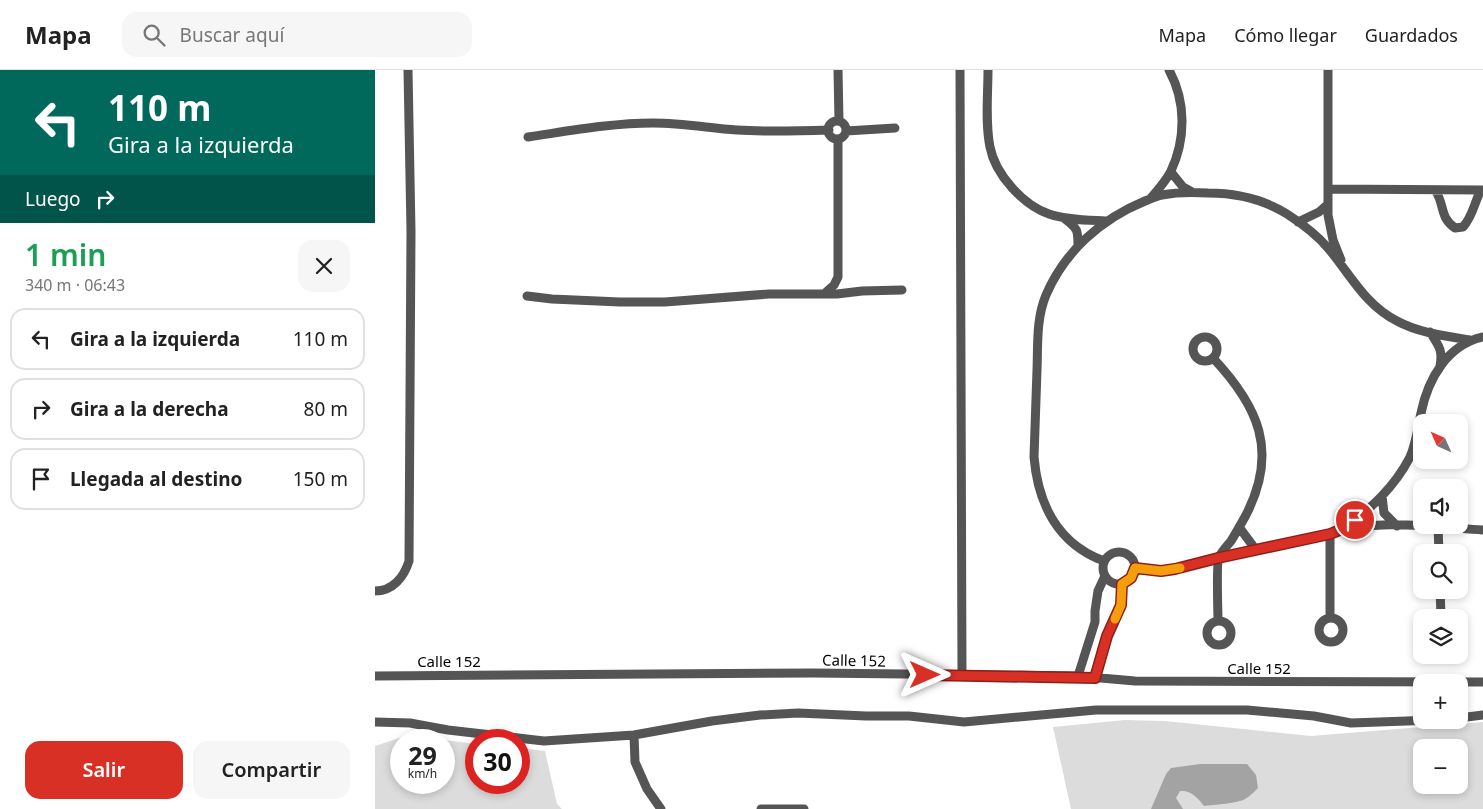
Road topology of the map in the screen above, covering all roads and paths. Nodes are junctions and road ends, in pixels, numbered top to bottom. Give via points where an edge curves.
1 (409, 70) edge
2 (838, 70) edge
3 (960, 70) edge
4 (988, 70) edge
5 (1169, 70) edge
6 (1328, 70) edge
7 (839, 121) junction
8 (895, 128) dead end
9 (829, 130) junction
10 (846, 131) junction
11 (528, 136) dead end
12 (838, 139) junction
13 (1171, 172) junction
14 (1328, 190) junction
15 (1435, 190) junction
16 (1482, 190) edge
17 (1192, 192) junction
18 (1150, 199) junction
19 (1328, 204) junction
20 (1063, 217) junction
21 (1107, 221) junction
22 (1298, 222) junction
23 (1078, 246) junction
24 (1346, 272) junction
25 (838, 277) junction
26 (902, 290) dead end
27 (853, 292) junction
28 (824, 294) junction
29 (527, 296) dead end
30 (1430, 332) junction
31 (1483, 337) edge
32 (1470, 340) junction
33 (1213, 358) dead end
34 (1440, 366) junction
35 (1383, 496) junction
36 (1397, 526) junction
37 (1413, 526) edge
38 (1239, 527) junction
39 (1345, 528) junction
40 (1468, 529) edge
41 (1483, 530) edge
42 (1330, 534) junction
43 (1256, 550) junction
44 (1218, 558) junction
45 (1104, 562) junction
46 (1135, 568) junction
47 (1105, 576) junction
48 (1122, 584) junction
49 (375, 591) edge
50 (1330, 618) dead end
51 (1219, 621) dead end
52 (962, 675) junction
53 (375, 676) edge
54 (1078, 676) junction
55 (1095, 678) junction
56 (1483, 682) edge
57 (1483, 716) edge
58 (1468, 717) edge
59 (1413, 721) edge
60 (375, 722) edge
61 (634, 735) junction
62 (661, 809) edge
63 (761, 809) edge
64 (804, 809) edge

1 - 49 street via 409,561 405,574 392,587
2 - 7 street
3 - 52 street
4 - 20 street via 990,147 996,168 1029,202 1048,214
5 - 13 street via 1180,94 1183,123
6 - 14 street
7 - 9 street via 830,125
7 - 10 street
8 - 10 street
9 - 11 street via 738,130 652,123
9 - 12 street via 831,136
10 - 12 street
12 - 25 street
13 - 17 street via 1183,187
13 - 18 street
14 - 15 street
14 - 19 street
15 - 16 street
15 - 16 street via 1443,214 1455,228 1463,227 1470,219
17 - 18 street
17 - 22 street via 1225,193 1257,199
18 - 21 street
19 - 22 street
19 - 24 street via 1333,240
20 - 21 street
20 - 23 street via 1075,226
21 - 23 street
22 - 24 street via 1326,246
23 - 45 street via 1045,296 1038,326 1035,476 1040,494 1067,538 1079,549
24 - 30 street via 1365,297 1381,310 1397,321
25 - 27 street
25 - 28 street
26 - 27 street
27 - 28 street
28 - 29 street via 620,302
30 - 32 street
30 - 34 street via 1442,354
31 - 32 street
32 - 34 street
33 - 38 street via 1249,404 1259,426 1261,467 1255,493
34 - 35 street via 1425,394 1411,455
35 - 36 street via 1384,513
35 - 39 street
36 - 37 street
36 - 39 street
38 - 43 street
38 - 44 street
39 - 42 street
40 - 41 street
42 - 43 street
42 - 50 street
43 - 44 street
44 - 46 street via 1161,571
44 - 51 street
45 - 46 street via 1113,553 1123,553 1132,559
45 - 47 street
46 - 48 street via 1131,578
47 - 48 street
47 - 54 street via 1098,591 1095,622
48 - 55 street via 1121,605 1107,636
52 - 53 street, Calle 152
52 - 54 street, Calle 152
54 - 55 street, Calle 152
55 - 56 street, Calle 152 via 1135,681
57 - 58 street
59 - 61 street via 1351,723 1247,710 1095,710 964,722 909,716 798,712 712,721
60 - 61 street via 411,723 544,741
61 - 62 street via 635,762 647,790
63 - 64 street

